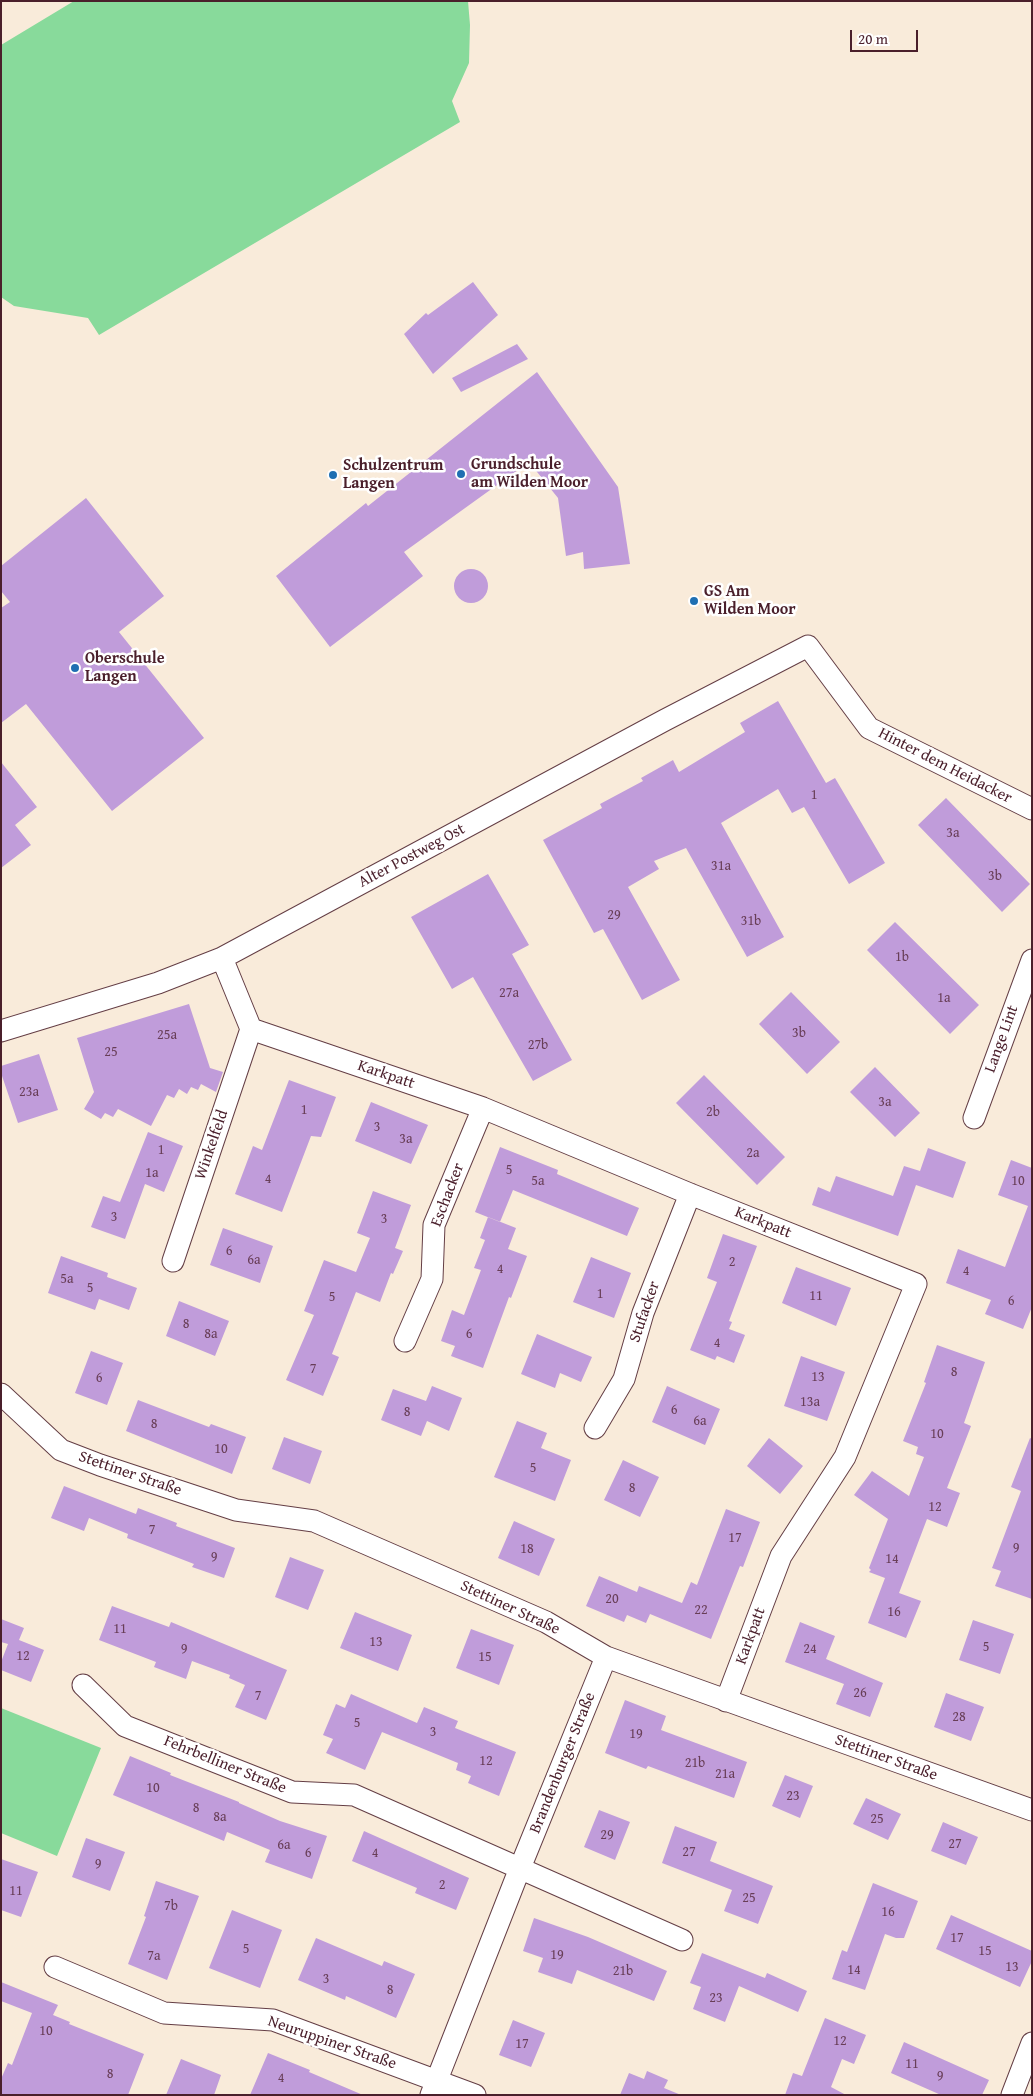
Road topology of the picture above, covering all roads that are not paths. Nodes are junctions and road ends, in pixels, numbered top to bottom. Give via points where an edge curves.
1 (808, 646) joint
2 (1032, 809) edge
3 (222, 958) junction
4 (1032, 960) edge
5 (251, 1029) junction
6 (1, 1031) edge
7 (484, 1108) junction
8 (974, 1118) dead end
9 (690, 1194) junction
10 (173, 1261) dead end
11 (405, 1342) dead end
12 (1, 1394) edge
13 (595, 1428) dead end
14 (606, 1657) junction
15 (83, 1685) dead end
16 (726, 1701) junction
17 (1032, 1810) edge
18 (520, 1868) junction
19 (682, 1940) dead end
20 (55, 1967) dead end
21 (1032, 2043) edge
22 (434, 2087) edge
23 (475, 2095) edge
24 (1012, 2095) edge

1 - 2 street, Hinter dem Heidacker via 869,728
1 - 3 street, Alter Postweg Ost
3 - 5 street
3 - 6 street, Alter Postweg Ost via 158,983
4 - 8 street, Lange Lint
5 - 7 street, Karkpatt
5 - 10 street, Winkelfeld
7 - 9 street, Karkpatt
7 - 11 street, Eschacker via 434,1225 432,1279
9 - 13 street, Stufacker via 643,1313 624,1379
9 - 16 street, Karkpatt via 916,1284 845,1457 780,1556
12 - 14 street, Stettiner Straße via 61,1450 236,1510 314,1521 546,1622
14 - 16 street, Stettiner Straße
14 - 18 street, Brandenburger Straße
15 - 18 street, Fehrbelliner Straße via 125,1726 292,1792 354,1795
16 - 17 street, Stettiner Straße
18 - 19 street
18 - 22 street, Brandenburger Straße
20 - 22 street, Neuruppiner Straße via 164,2013 273,2020
21 - 24 street
22 - 23 street

